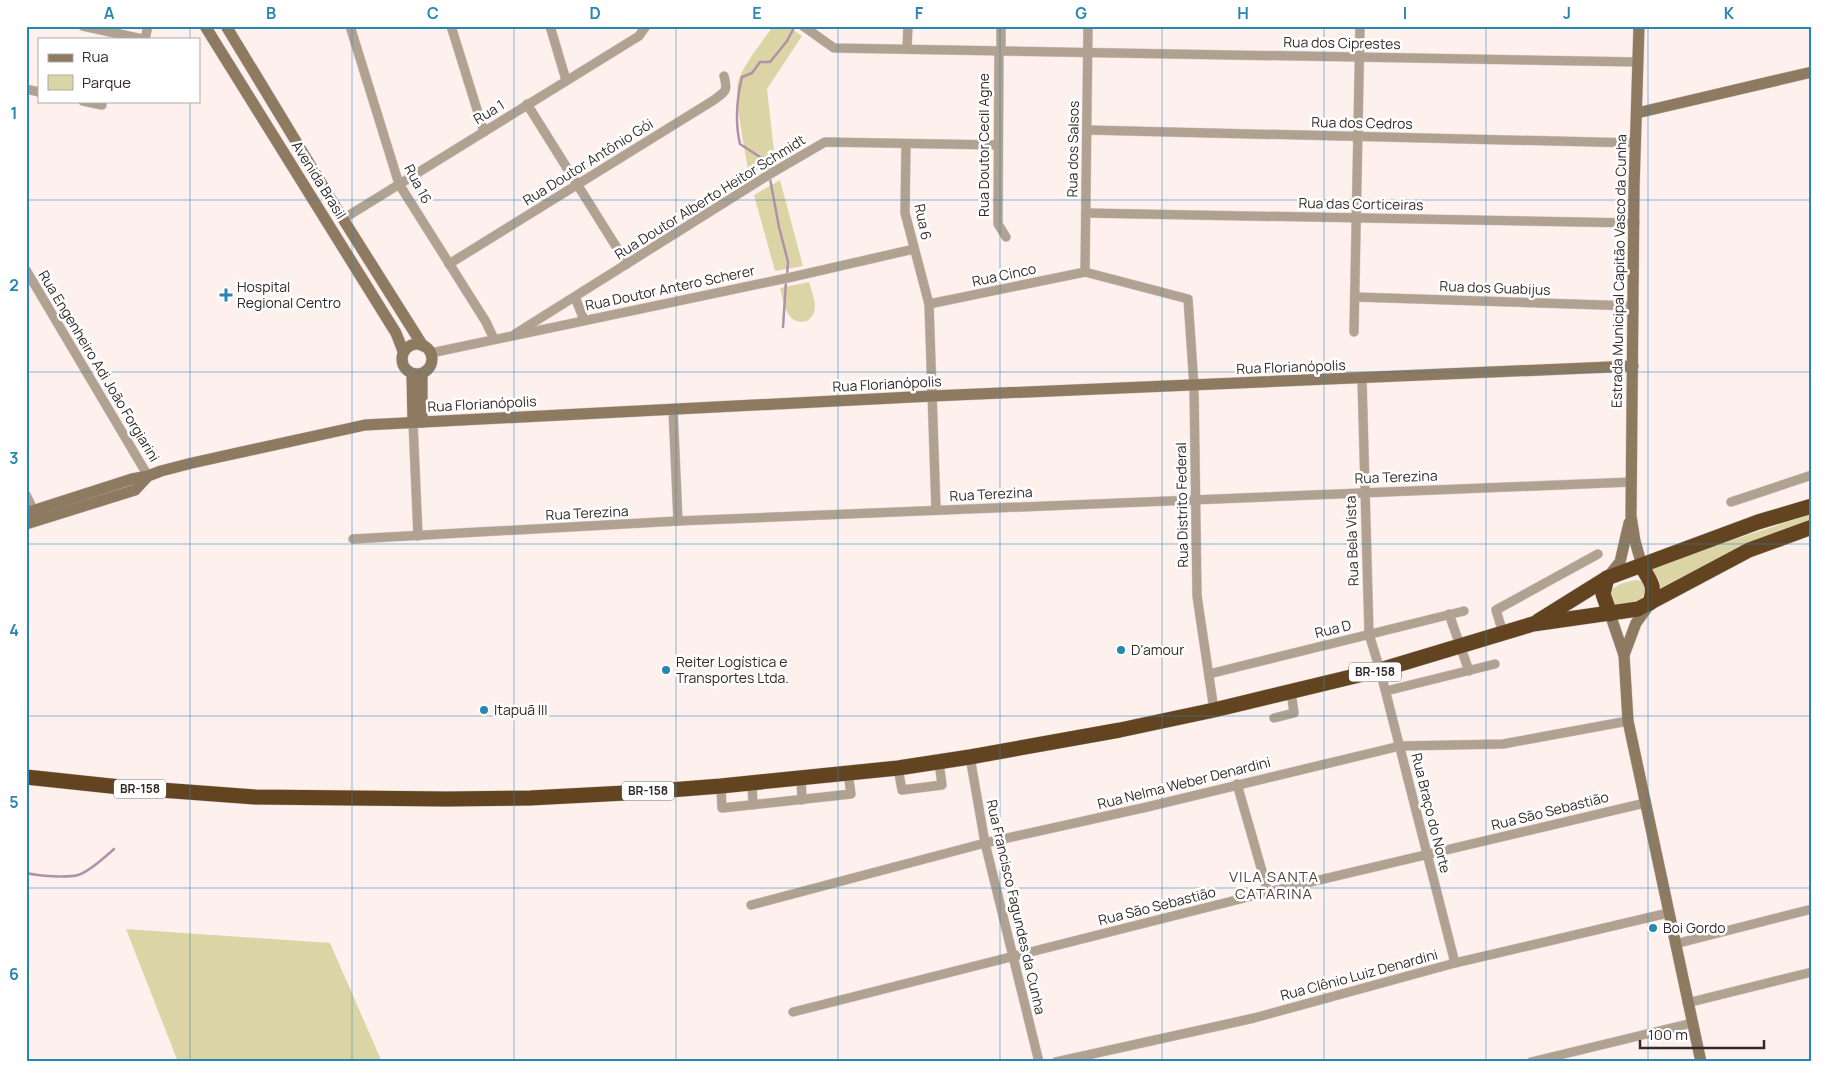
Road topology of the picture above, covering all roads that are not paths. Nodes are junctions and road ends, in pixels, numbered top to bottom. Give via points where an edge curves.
1 (83, 26) edge
2 (148, 26) edge
3 (206, 26) edge
4 (226, 26) edge
5 (350, 26) edge
6 (451, 26) edge
7 (550, 26) edge
8 (646, 26) edge
9 (803, 26) edge
10 (908, 26) edge
11 (1001, 26) edge
12 (1088, 26) edge
13 (1360, 26) edge
14 (1639, 26) edge
15 (138, 38) edge
16 (143, 38) edge
17 (907, 49) junction
18 (1000, 51) junction
19 (1088, 52) junction
20 (1360, 57) junction
21 (1638, 62) junction
22 (1812, 72) edge
23 (724, 76) dead end
24 (566, 80) junction
25 (88, 102) edge
26 (527, 104) junction
27 (102, 105) dead end
28 (1637, 113) junction
29 (1087, 130) junction
30 (484, 132) junction
31 (1358, 136) junction
32 (1636, 142) junction
33 (906, 144) junction
34 (997, 145) junction
35 (316, 174) junction
36 (302, 182) junction
37 (399, 184) junction
38 (577, 185) junction
39 (1086, 213) junction
40 (1357, 218) junction
41 (344, 219) junction
42 (1635, 223) junction
43 (1006, 236) dead end
44 (914, 249) junction
45 (449, 264) junction
46 (627, 264) junction
47 (26, 270) edge
48 (1085, 272) junction
49 (575, 297) junction
50 (1355, 297) junction
51 (929, 304) junction
52 (1634, 306) junction
53 (584, 320) junction
54 (1354, 332) dead end
55 (515, 334) junction
56 (494, 339) junction
57 (427, 349) junction
58 (403, 351) junction
59 (1633, 366) junction
60 (417, 374) junction
61 (1362, 379) junction
62 (1194, 386) junction
63 (932, 396) junction
64 (673, 409) junction
65 (417, 422) junction
66 (1812, 475) edge
67 (148, 476) junction
68 (1631, 482) junction
69 (1364, 492) junction
70 (26, 495) edge
71 (1196, 499) junction
72 (1731, 502) dead end
73 (1812, 506) edge
74 (936, 510) junction
75 (33, 515) edge
76 (1631, 516) junction
77 (678, 521) junction
78 (26, 524) edge
79 (1812, 527) edge
80 (418, 536) junction
81 (353, 539) dead end
82 (1598, 554) dead end
83 (1642, 566) junction
84 (1607, 578) junction
85 (1650, 604) junction
86 (1464, 611) dead end
87 (1450, 614) junction
88 (1610, 614) junction
89 (1533, 624) junction
90 (1503, 633) junction
91 (1369, 634) junction
92 (1460, 646) junction
93 (1624, 655) junction
94 (1495, 664) dead end
95 (1380, 670) junction
96 (1470, 671) junction
97 (1208, 674) junction
98 (1386, 691) junction
99 (1292, 692) junction
100 (1214, 710) junction
101 (1274, 718) dead end
102 (1628, 721) junction
103 (1400, 746) junction
104 (970, 757) junction
105 (939, 762) junction
106 (898, 768) junction
107 (848, 773) junction
108 (26, 777) edge
109 (801, 778) junction
110 (752, 783) junction
111 (1237, 784) junction
112 (721, 786) junction
113 (802, 800) junction
114 (1645, 803) junction
115 (753, 805) junction
116 (985, 843) junction
117 (1428, 855) junction
118 (1268, 892) junction
119 (752, 905) dead end
120 (1812, 909) edge
121 (1668, 913) junction
122 (1675, 944) junction
123 (1013, 956) junction
124 (1455, 963) junction
125 (1812, 972) edge
126 (1687, 1002) junction
127 (793, 1012) dead end
128 (1692, 1023) junction
129 (1039, 1062) edge
130 (1056, 1062) edge
131 (1531, 1062) edge
132 (1701, 1062) edge

1 - 15 street
2 - 16 street
3 - 36 street, Avenida Brasil
4 - 35 street, Avenida Brasil
5 - 37 street, Rua 16
6 - 30 street
7 - 24 street
8 - 24 street, Rua 1 via 639,36
9 - 17 street, Rua dos Ciprestes via 834,48
10 - 17 street
11 - 18 street, Rua Doutor Cecil Agne
12 - 19 street, Rua dos Salsos
13 - 20 street
14 - 21 street, Estrada Municipal Capitão Vasco da Cunha
17 - 18 street, Rua dos Ciprestes
18 - 19 street, Rua dos Ciprestes
18 - 34 street, Rua Doutor Cecil Agne
19 - 20 street, Rua dos Ciprestes
19 - 29 street, Rua dos Salsos
20 - 21 street, Rua dos Ciprestes
20 - 31 street
21 - 28 street, Estrada Municipal Capitão Vasco da Cunha
22 - 28 street
23 - 38 street, Rua Doutor Antônio Gói via 727,87 720,96
24 - 26 street, Rua 1
25 - 27 street
26 - 30 street, Rua 1
26 - 38 street
28 - 32 street, Estrada Municipal Capitão Vasco da Cunha
29 - 31 street, Rua dos Cedros
29 - 39 street, Rua dos Salsos
30 - 37 street, Rua 1
31 - 32 street, Rua dos Cedros
31 - 40 street
32 - 42 street, Estrada Municipal Capitão Vasco da Cunha
33 - 34 street, Rua Doutor Alberto Heitor Schmidt
33 - 44 street, Rua 6 via 905,213
33 - 46 street, Rua Doutor Alberto Heitor Schmidt via 825,142
34 - 43 street, Rua Doutor Cecil Agne via 998,224
35 - 36 street
35 - 41 street, Avenida Brasil
36 - 58 street, Avenida Brasil via 396,333
37 - 41 street, Rua 1
37 - 45 street, Rua 16
38 - 45 street, Rua Doutor Antônio Gói
38 - 46 street
39 - 40 street, Rua das Corticeiras
39 - 48 street, Rua dos Salsos
40 - 42 street, Rua das Corticeiras
40 - 50 street
41 - 57 street, Avenida Brasil
42 - 52 street, Estrada Municipal Capitão Vasco da Cunha
44 - 51 street, Rua 6
44 - 53 street, Rua Doutor Antero Scherer
45 - 56 street, Rua 16
46 - 49 street, Rua Doutor Alberto Heitor Schmidt
47 - 67 street, Rua Engenheiro Adi João Forgiarini
48 - 51 street, Rua Cinco
48 - 62 street, Rua Distrito Federal via 1188,298
49 - 53 street
49 - 55 street, Rua Doutor Alberto Heitor Schmidt
50 - 52 street, Rua dos Guabijus
50 - 54 street
51 - 63 street, Rua 6
52 - 59 street, Estrada Municipal Capitão Vasco da Cunha
53 - 55 street, Rua Doutor Antero Scherer
55 - 56 street, Rua Doutor Antero Scherer
56 - 57 street, Rua Doutor Antero Scherer
57 - 58 street via 417,344
57 - 60 street, Avenida Brasil via 432,362 428,370
58 - 60 street, Avenida Brasil via 402,363 406,370
59 - 61 street, Rua Florianópolis
59 - 68 street, Estrada Municipal Capitão Vasco da Cunha
60 - 65 street, Avenida Brasil
61 - 62 street, Rua Florianópolis
61 - 69 street, Rua Bela Vista
62 - 63 street, Rua Florianópolis
62 - 71 street, Rua Distrito Federal
63 - 64 street, Rua Florianópolis
63 - 74 street, Rua 6
64 - 65 street, Rua Florianópolis
64 - 77 street
65 - 67 street, Rua Florianópolis via 354,426
65 - 80 street
66 - 72 street
67 - 75 street, Rua Florianópolis
68 - 69 street, Rua Terezina
68 - 76 street, Estrada Municipal Capitão Vasco da Cunha
69 - 71 street, Rua Terezina
69 - 91 street, Rua Bela Vista
70 - 75 street
71 - 74 street, Rua Terezina
71 - 97 street, Rua Distrito Federal via 1197,596
73 - 83 highway, BR-158 via 1758,522
74 - 77 street, Rua Terezina
75 - 78 street, Rua Florianópolis
76 - 83 street, Estrada Municipal Capitão Vasco da Cunha
76 - 84 street, Estrada Municipal Capitão Vasco da Cunha via 1620,562
77 - 80 street, Rua Terezina
79 - 85 highway, BR-158 via 1749,550
80 - 81 street, Rua Terezina
82 - 90 street via 1496,610
83 - 84 highway, BR-158
83 - 85 highway via 1654,591
84 - 88 highway via 1603,594
84 - 89 highway, BR-158
85 - 88 highway, BR-158
85 - 93 street via 1636,623
86 - 87 street, Rua D
87 - 91 street, Rua D
87 - 92 street
88 - 89 highway, BR-158
88 - 93 street
89 - 90 highway, BR-158
90 - 92 highway, BR-158
91 - 95 street, Rua Bela Vista
91 - 97 street, Rua D
92 - 95 highway, BR-158
92 - 96 street
93 - 102 street
94 - 96 street
95 - 98 street, Rua Braço do Norte
95 - 99 highway, BR-158
96 - 98 street
97 - 100 street, Rua Distrito Federal
98 - 103 street, Rua Braço do Norte
99 - 100 highway, BR-158
99 - 101 street via 1294,713
100 - 104 highway, BR-158
102 - 103 street, Rua Nelma Weber Denardini via 1503,744
102 - 114 street
103 - 111 street, Rua Nelma Weber Denardini
103 - 117 street, Rua Braço do Norte
104 - 105 highway, BR-158
104 - 116 street, Rua Francisco Fagundes da Cunha
105 - 106 highway, BR-158
105 - 106 street via 942,785 902,790
106 - 107 highway, BR-158
107 - 109 highway, BR-158
107 - 113 street via 851,794
108 - 112 highway, BR-158 via 193,793 381,800 530,798
109 - 110 highway, BR-158
109 - 113 street
110 - 112 highway, BR-158
110 - 115 street
111 - 116 street, Rua Nelma Weber Denardini
111 - 118 street
112 - 115 street via 722,808
113 - 115 street
114 - 117 street, Rua São Sebastião
114 - 121 street
116 - 119 street, Rua Nelma Weber Denardini
116 - 123 street, Rua Francisco Fagundes da Cunha
117 - 118 street, Rua São Sebastião
117 - 124 street, Rua Braço do Norte
118 - 123 street, Rua São Sebastião
120 - 122 street
121 - 122 street
121 - 124 street, Rua Clênio Luiz Denardini
122 - 126 street
123 - 127 street, Rua São Sebastião
123 - 129 street, Rua Francisco Fagundes da Cunha
124 - 130 street, Rua Clênio Luiz Denardini via 1254,1018
125 - 126 street
126 - 128 street
128 - 131 street
128 - 132 street

